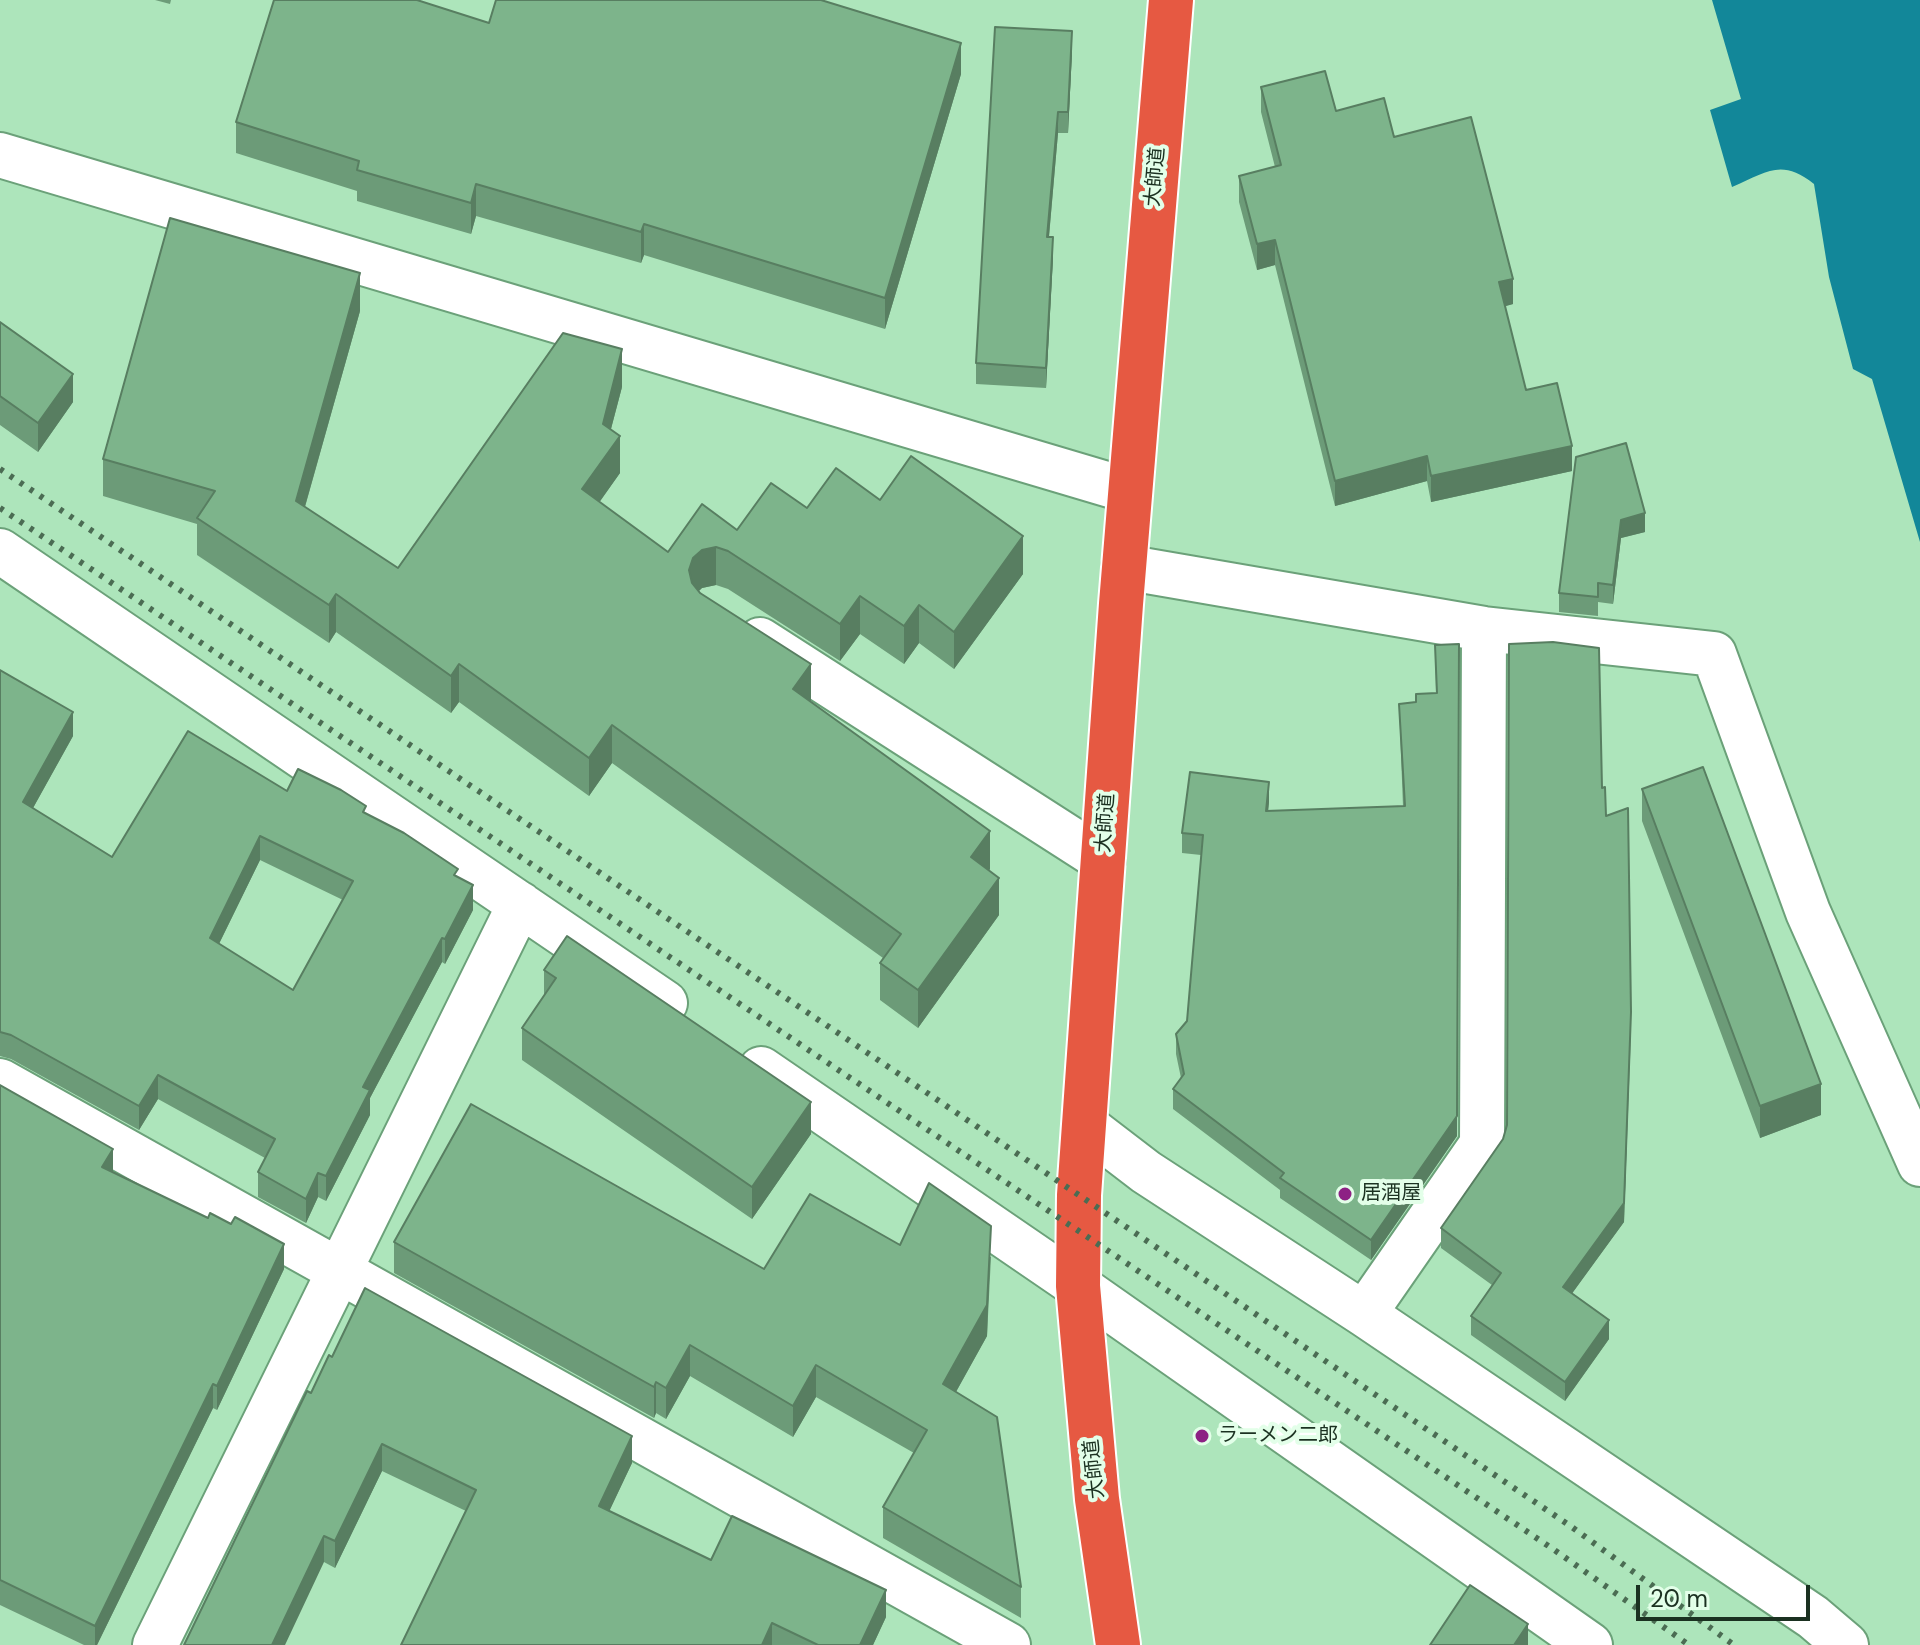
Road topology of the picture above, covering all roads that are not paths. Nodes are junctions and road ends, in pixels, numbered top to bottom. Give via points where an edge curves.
1 (1171, 0) edge
2 (0, 155) edge
3 (1130, 491) junction
4 (0, 551) edge
5 (1124, 567) junction
6 (727, 619) edge
7 (1484, 629) junction
8 (1103, 860) junction
9 (520, 904) junction
10 (0, 1081) edge
11 (1086, 1126) junction
12 (1920, 1164) edge
13 (339, 1272) junction
14 (1078, 1286) junction
15 (1364, 1314) junction
16 (155, 1645) edge
17 (1008, 1645) edge
18 (1118, 1645) edge
19 (1590, 1645) edge
20 (1846, 1645) edge

1 - 3 highway, 大師道
2 - 3 street
3 - 5 highway, 大師道
4 - 9 street
5 - 7 street
5 - 8 highway, 大師道
6 - 8 street
7 - 12 street via 1714,654 1808,912
7 - 15 street via 1482,1144
8 - 11 highway, 大師道
9 - 13 street
9 - 14 street
10 - 13 street
11 - 14 highway, 大師道
11 - 15 street via 1146,1172
13 - 16 street
13 - 17 street
14 - 18 highway, 大師道 via 1097,1499
14 - 19 street
15 - 20 street via 1813,1617

